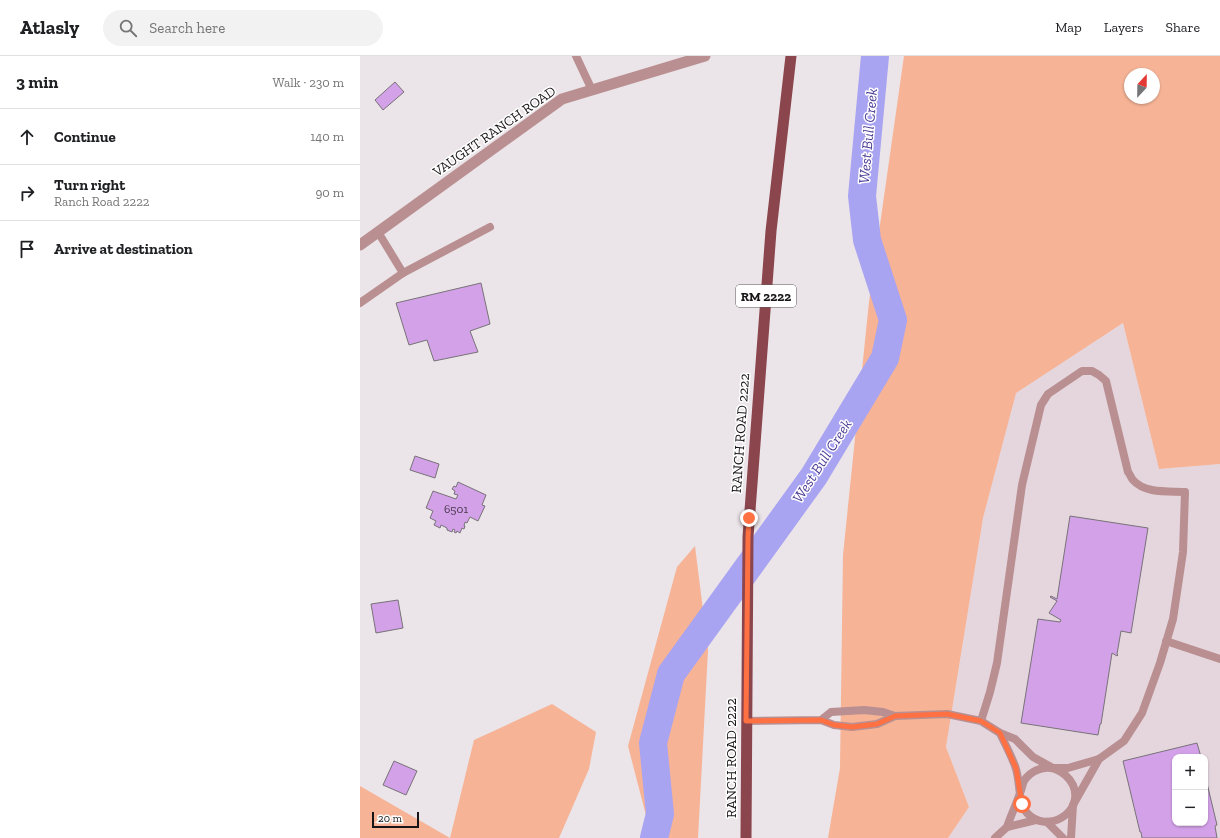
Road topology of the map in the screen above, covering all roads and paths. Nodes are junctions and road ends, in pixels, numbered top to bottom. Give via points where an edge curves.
1 (576, 56) edge
2 (705, 56) edge
3 (791, 56) edge
4 (592, 90) junction
5 (490, 227) dead end
6 (378, 232) junction
7 (360, 245) edge
8 (404, 273) junction
9 (360, 303) edge
10 (1166, 641) junction
11 (1220, 659) edge
12 (895, 716) junction
13 (821, 720) junction
14 (746, 721) junction
15 (981, 721) junction
16 (1000, 733) junction
17 (1099, 759) junction
18 (1052, 768) junction
19 (1020, 793) junction
20 (1073, 805) junction
21 (1036, 820) junction
22 (1047, 822) junction
23 (1007, 827) junction
24 (746, 838) edge
25 (995, 838) edge
26 (1063, 838) edge
27 (1071, 838) edge

1 - 4 lane
2 - 4 street, VAUGHT RANCH ROAD
3 - 14 main road, RANCH ROAD 2222 / RM 2222 via 771,231 748,537
4 - 6 street, VAUGHT RANCH ROAD via 562,99
5 - 8 lane
6 - 7 street, VAUGHT RANCH ROAD
6 - 8 lane
8 - 9 lane
10 - 11 lane
10 - 15 lane via 1173,619 1183,552 1185,492 1153,490 1133,480 1128,472 1106,382 1092,371 1082,371 1048,394 1041,405 1022,485 997,663
10 - 17 lane via 1142,713 1124,741
12 - 13 lane via 877,724 852,727 834,725
12 - 13 lane via 864,710 832,712
12 - 15 lane via 947,714
13 - 14 lane
14 - 24 main road, RANCH ROAD 2222 / RM 2222
15 - 16 lane
16 - 18 lane via 1015,739 1033,757
16 - 19 lane via 1016,768
17 - 18 lane via 1068,768
17 - 20 lane
18 - 19 lane via 1041,768 1031,773 1023,782
18 - 20 lane via 1062,771 1074,786
19 - 21 lane via 1022,804
19 - 23 lane
20 - 22 lane via 1067,814 1058,820
20 - 27 lane
21 - 22 lane
21 - 23 lane
22 - 26 lane
23 - 25 lane

